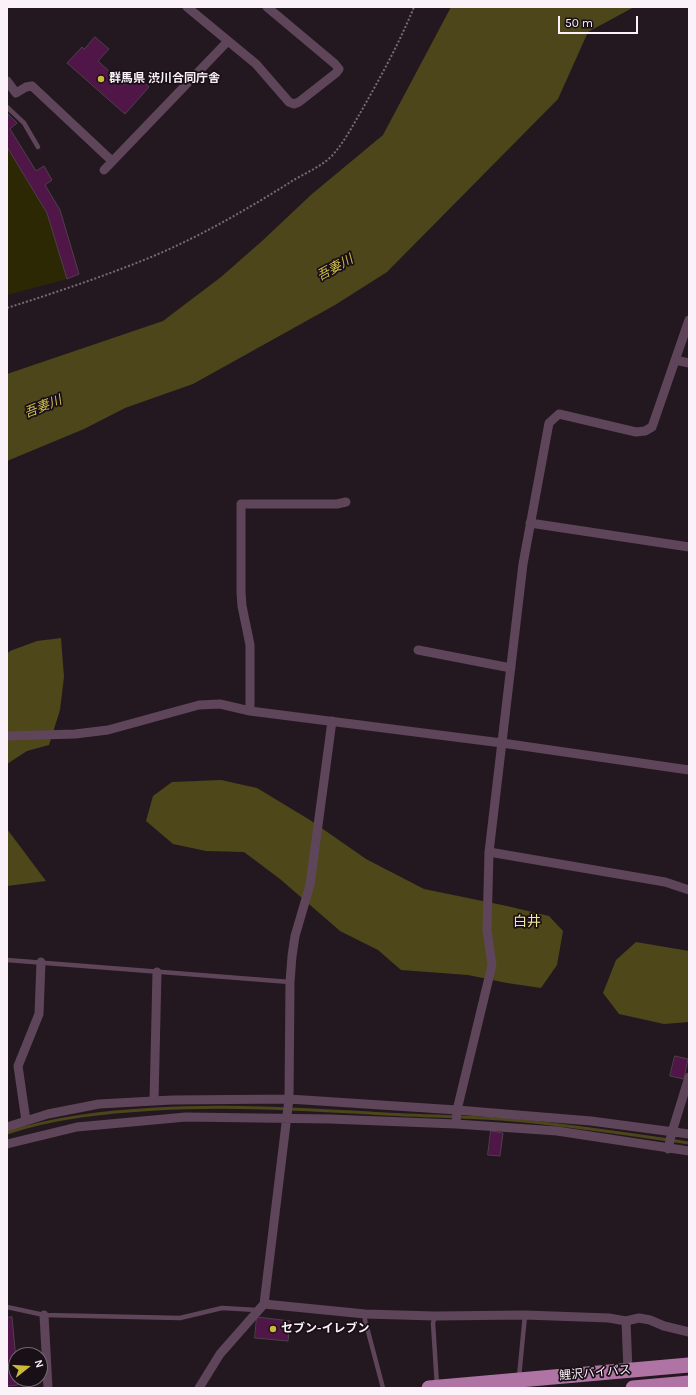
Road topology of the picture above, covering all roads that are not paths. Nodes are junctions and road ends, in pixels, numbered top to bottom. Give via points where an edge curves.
1 (187, 7) edge
2 (267, 7) edge
3 (227, 42) junction
4 (7, 81) edge
5 (7, 107) edge
6 (38, 147) dead end
7 (112, 161) junction
8 (104, 170) dead end
9 (689, 320) edge
10 (675, 360) junction
11 (689, 363) edge
12 (346, 502) dead end
13 (530, 523) junction
14 (689, 547) edge
15 (418, 650) dead end
16 (511, 668) junction
17 (250, 712) junction
18 (332, 721) junction
19 (7, 736) edge
20 (502, 743) junction
21 (689, 770) edge
22 (489, 852) junction
23 (689, 890) edge
24 (7, 960) edge
25 (41, 962) junction
26 (157, 972) junction
27 (290, 982) junction
28 (689, 1077) edge
29 (154, 1101) junction
30 (288, 1109) junction
31 (457, 1117) junction
32 (26, 1121) junction
33 (7, 1127) edge
34 (689, 1134) edge
35 (670, 1140) junction
36 (7, 1144) edge
37 (689, 1152) edge
38 (7, 1307) edge
39 (262, 1307) junction
40 (365, 1314) junction
41 (44, 1315) junction
42 (525, 1315) junction
43 (435, 1316) junction
44 (626, 1321) junction
45 (689, 1332) edge
46 (689, 1365) edge
47 (628, 1371) junction
48 (519, 1380) junction
49 (689, 1383) edge
50 (48, 1388) edge
51 (199, 1388) edge
52 (383, 1388) edge
53 (433, 1388) edge
54 (633, 1388) edge

1 - 3 street
2 - 3 street via 335,64 338,69 336,73 294,104 289,102 256,64
3 - 7 street
4 - 7 street via 16,93 32,86
5 - 6 lane via 24,123
7 - 8 street
9 - 10 street
10 - 11 street
10 - 13 street via 652,427 645,431 636,432 559,414 549,423
12 - 17 street via 240,504 241,592 250,644
13 - 14 street
13 - 16 street
15 - 16 street
16 - 20 street
17 - 18 street
17 - 19 street via 220,704 199,705 108,730 75,734
18 - 20 street
18 - 27 street via 310,885 295,936
20 - 21 street
20 - 22 street
22 - 23 street via 665,882
22 - 31 street via 487,930 492,965
24 - 25 lane
25 - 26 lane
25 - 32 street via 39,1014 18,1066
26 - 27 lane
26 - 29 street
27 - 30 street
28 - 35 street
29 - 30 street
29 - 32 street via 99,1104
30 - 31 street
30 - 31 street
30 - 36 street via 77,1127
30 - 39 street
31 - 35 street via 557,1131
31 - 35 street via 590,1121
32 - 33 street
34 - 35 street
35 - 37 street
38 - 41 lane
39 - 40 street
39 - 41 lane via 222,1308 180,1318
39 - 51 street via 220,1354
40 - 43 street
40 - 52 lane
41 - 50 street
42 - 43 street
42 - 44 street
42 - 48 lane
43 - 53 lane
44 - 45 street via 639,1318
44 - 47 street
46 - 47 highway, 鯉沢バイパス
47 - 48 highway, 鯉沢バイパス
48 - 53 highway, 鯉沢バイパス
49 - 54 highway, 鯉沢バイパス

